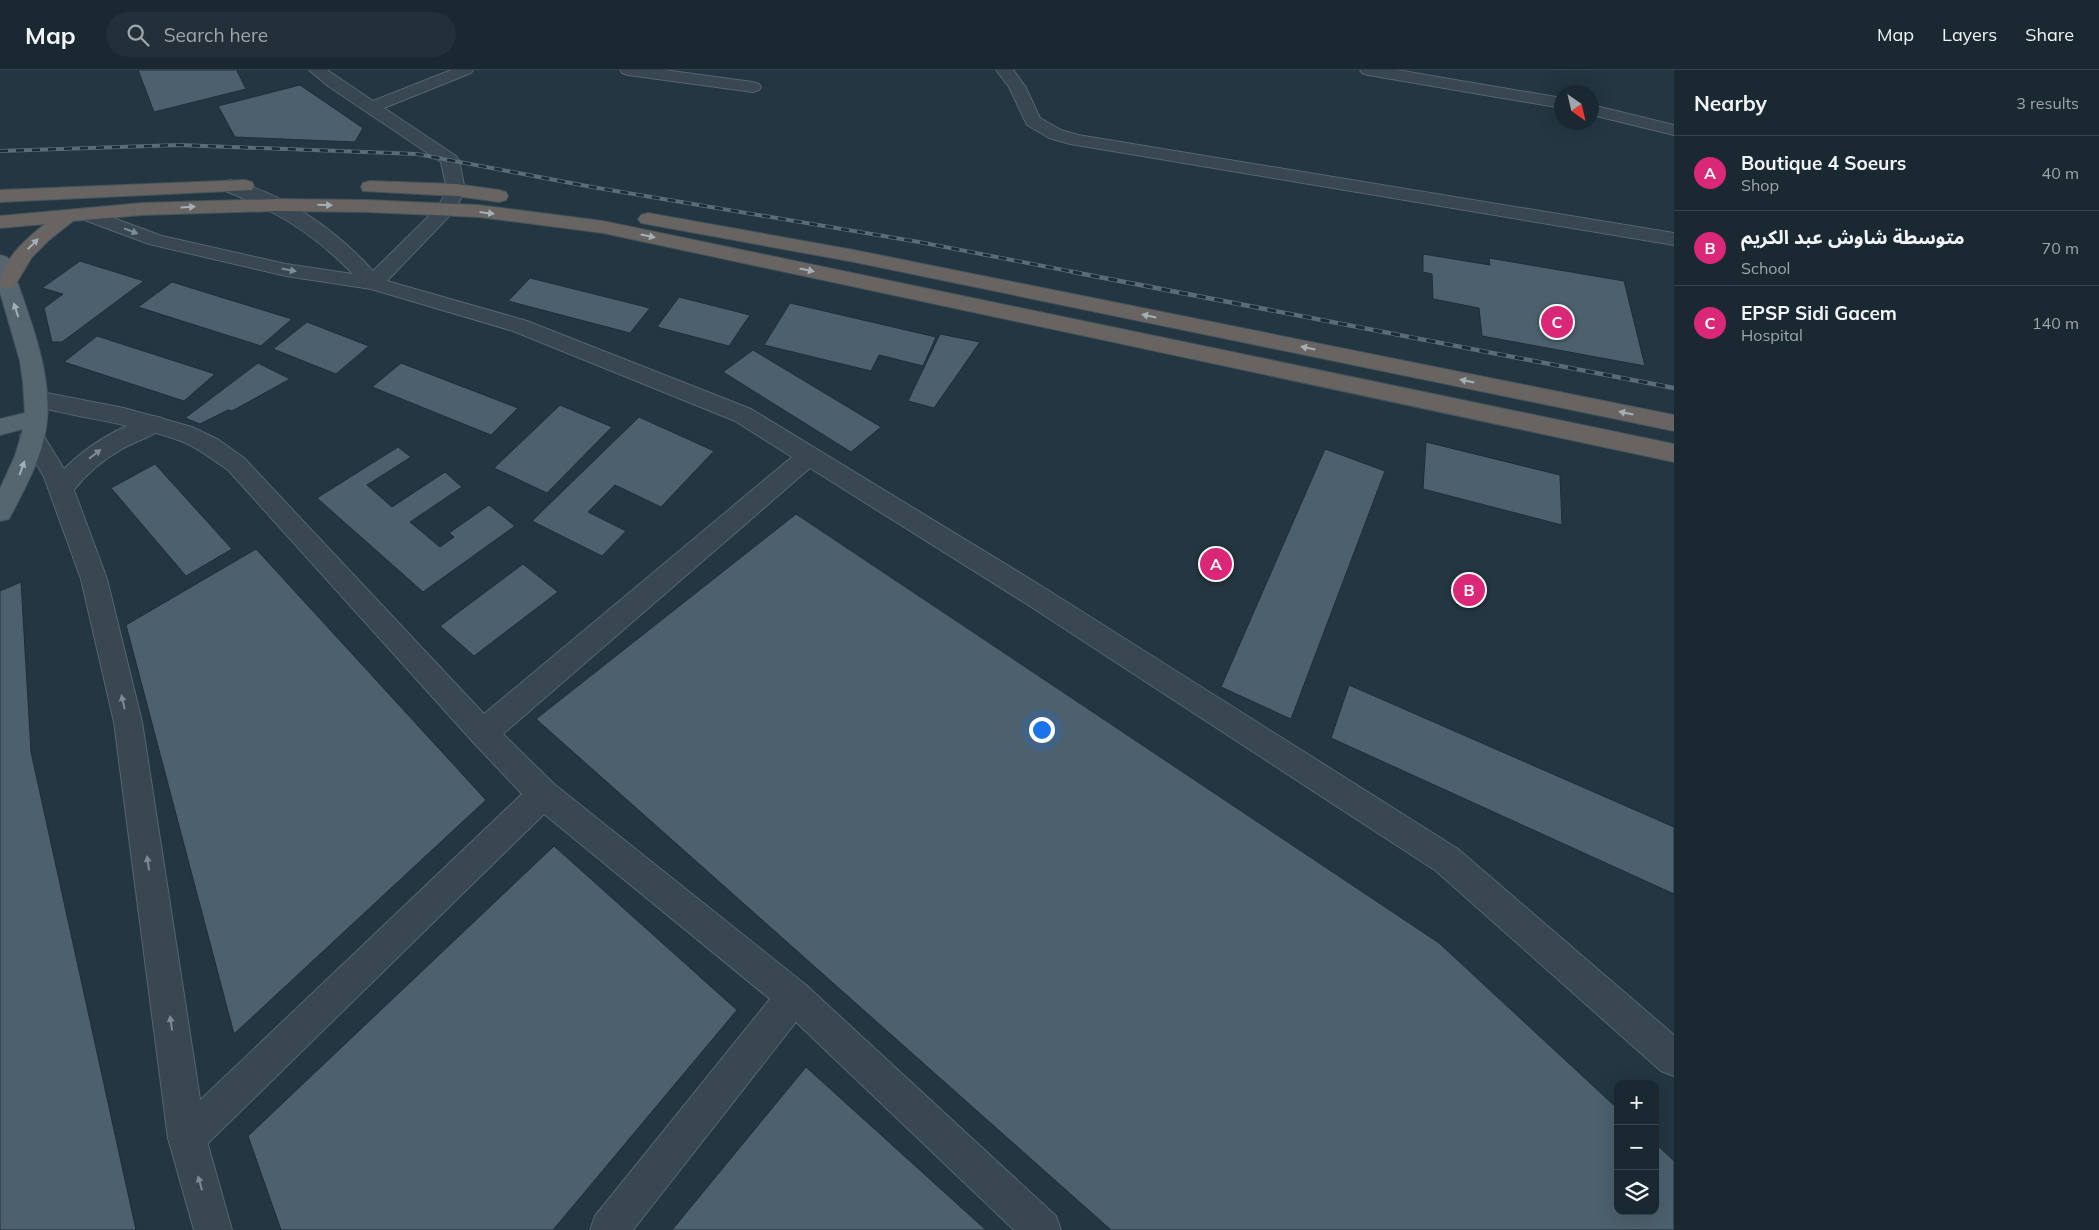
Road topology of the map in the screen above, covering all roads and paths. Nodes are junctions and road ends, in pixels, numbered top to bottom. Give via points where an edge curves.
1 (318, 70) edge
2 (465, 70) edge
3 (628, 70) edge
4 (1004, 70) edge
5 (1368, 70) edge
6 (754, 87) dead end
7 (1554, 102) edge
8 (372, 107) junction
9 (1599, 112) edge
10 (1674, 130) edge
11 (230, 186) junction
12 (456, 190) junction
13 (0, 196) edge
14 (276, 205) junction
15 (446, 210) junction
16 (78, 214) junction
17 (0, 222) edge
18 (1674, 239) edge
19 (0, 261) edge
20 (7, 283) junction
21 (373, 283) junction
22 (35, 418) junction
23 (1674, 423) edge
24 (154, 424) junction
25 (0, 427) edge
26 (1674, 453) edge
27 (809, 456) junction
28 (61, 489) junction
29 (0, 512) edge
30 (483, 733) junction
31 (543, 794) junction
32 (794, 997) junction
33 (1674, 1058) edge
34 (187, 1138) junction
35 (213, 1230) edge
36 (609, 1230) edge
37 (1042, 1230) edge

1 - 8 street
2 - 8 street
3 - 6 street
4 - 18 street via 1017,86 1033,121 1056,134 1076,140
5 - 7 street
8 - 12 street via 450,160
9 - 10 street
11 - 12 highway
11 - 13 highway
11 - 14 street
12 - 15 street
23 -> 12 highway via 854,256 610,212
14 -> 15 highway
16 -> 14 highway
14 - 21 street via 354,261
15 - 21 street
15 -> 26 highway via 603,227
16 - 17 highway
20 -> 16 highway via 22,255 41,236
16 -> 21 street via 156,240 286,270
19 - 20 main road
22 -> 20 main road via 24,334
21 - 27 street via 529,330 743,415
22 - 24 street
22 - 25 main road
22 - 28 street
29 -> 22 main road via 18,479
28 -> 24 street via 71,475 100,450 117,439
24 - 30 street via 211,446 236,464
27 - 30 street
27 - 33 street via 1034,595 1447,860
34 -> 28 street via 128,722 94,579
30 - 31 street
31 - 32 street
31 - 34 street
32 - 36 street
32 - 37 street
35 -> 34 street

